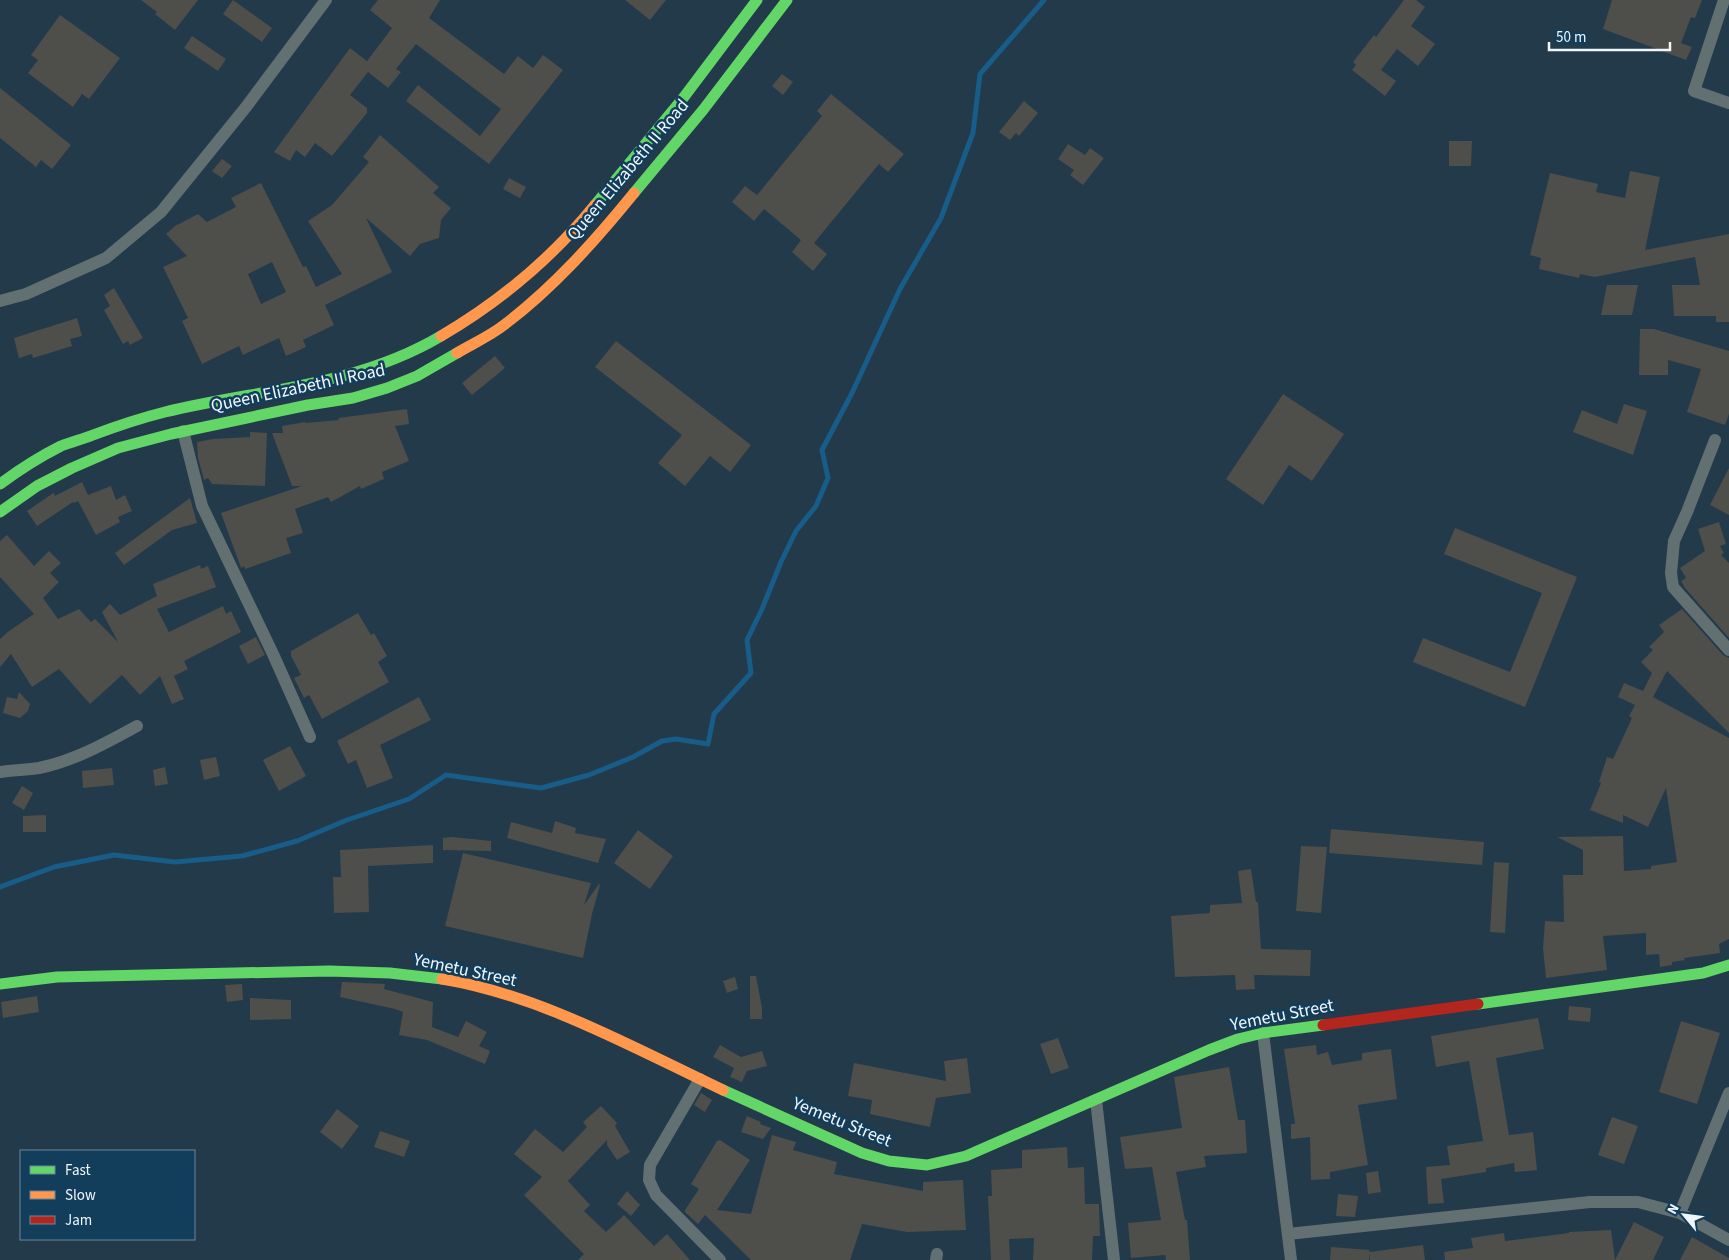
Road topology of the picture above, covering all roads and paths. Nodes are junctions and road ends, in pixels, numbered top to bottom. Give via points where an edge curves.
1 (326, 0) edge
2 (757, 0) edge
3 (787, 0) edge
4 (1724, 0) edge
5 (1729, 103) edge
6 (615, 182) junction
7 (632, 197) junction
8 (0, 301) edge
9 (183, 431) junction
10 (1715, 440) dead end
11 (0, 484) edge
12 (0, 512) edge
13 (1729, 650) edge
14 (137, 726) dead end
15 (310, 737) dead end
16 (0, 772) edge
17 (1729, 965) edge
18 (0, 984) edge
19 (1263, 1033) junction
20 (700, 1079) junction
21 (1729, 1093) edge
22 (1096, 1100) junction
23 (1680, 1213) junction
24 (1288, 1234) junction
25 (1729, 1240) edge
26 (720, 1260) edge
27 (1114, 1260) edge
28 (1291, 1260) edge

1 - 8 street via 246,107 161,212 106,258 26,294
2 - 6 main road, Queen Elizabeth II Road
3 - 7 main road, Queen Elizabeth II Road
4 - 5 street via 1694,91
6 - 7 main road
6 - 11 main road, Queen Elizabeth II Road via 536,267 488,307 426,345 364,371 165,412 112,428 62,446
7 - 9 main road, Queen Elizabeth II Road via 552,284 503,326 417,376 353,398
9 - 12 main road, Queen Elizabeth II Road via 118,448 72,468 37,486
9 - 15 street via 202,506
10 - 13 street via 1674,541 1671,573 1674,587
14 - 16 street via 69,759 39,768
17 - 19 main road, Yemetu Street via 1703,973
18 - 20 main road, Yemetu Street via 57,977 329,971 372,971 438,979 536,1005
19 - 22 main road, Yemetu Street via 1209,1050
19 - 24 street
20 - 22 main road, Yemetu Street via 862,1153 889,1161 928,1165 966,1156
20 - 26 street via 650,1165 649,1180 656,1195
21 - 23 street
22 - 27 street
23 - 24 street via 1638,1202 1590,1202
23 - 25 street
24 - 28 street

